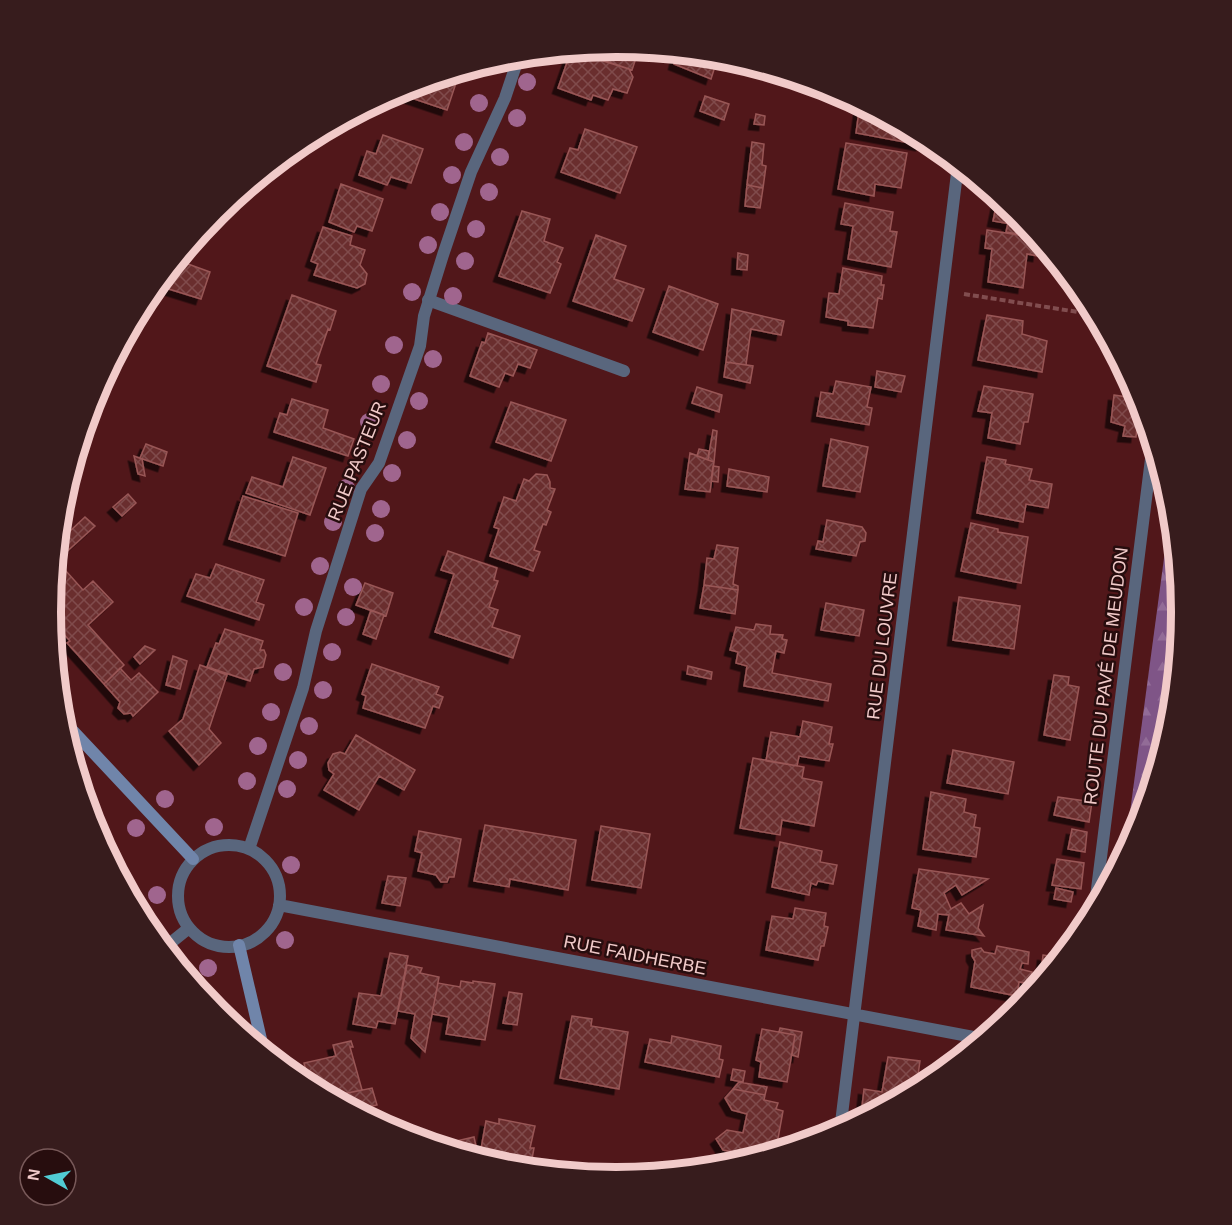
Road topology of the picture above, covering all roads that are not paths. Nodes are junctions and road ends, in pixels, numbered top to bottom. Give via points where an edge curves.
1 (516, 67) edge
2 (957, 174) edge
3 (428, 300) junction
4 (624, 371) dead end
5 (1151, 462) edge
6 (73, 731) edge
7 (249, 849) junction
8 (193, 859) junction
9 (1097, 890) edge
10 (279, 905) junction
11 (189, 928) junction
12 (170, 944) edge
13 (239, 945) junction
14 (856, 1015) junction
15 (973, 1037) edge
16 (261, 1039) edge
17 (841, 1120) edge

1 - 3 street, RUE PASTEUR via 506,98 471,172
2 - 14 street, RUE DU LOUVRE
3 - 4 street
3 - 7 street, RUE PASTEUR via 420,346 379,463 362,489 316,632 303,688
5 - 9 street, ROUTE DU PAVÉ DE MEUDON
6 - 8 street
7 - 8 street via 220,845
7 - 10 street via 261,856 277,878
8 - 11 street via 179,885 182,915
10 - 13 street via 266,931
10 - 14 street, RUE FAIDHERBE
11 - 12 street
11 - 13 street via 212,944
13 - 16 street
14 - 15 street, RUE FAIDHERBE
14 - 17 street, RUE DU LOUVRE

